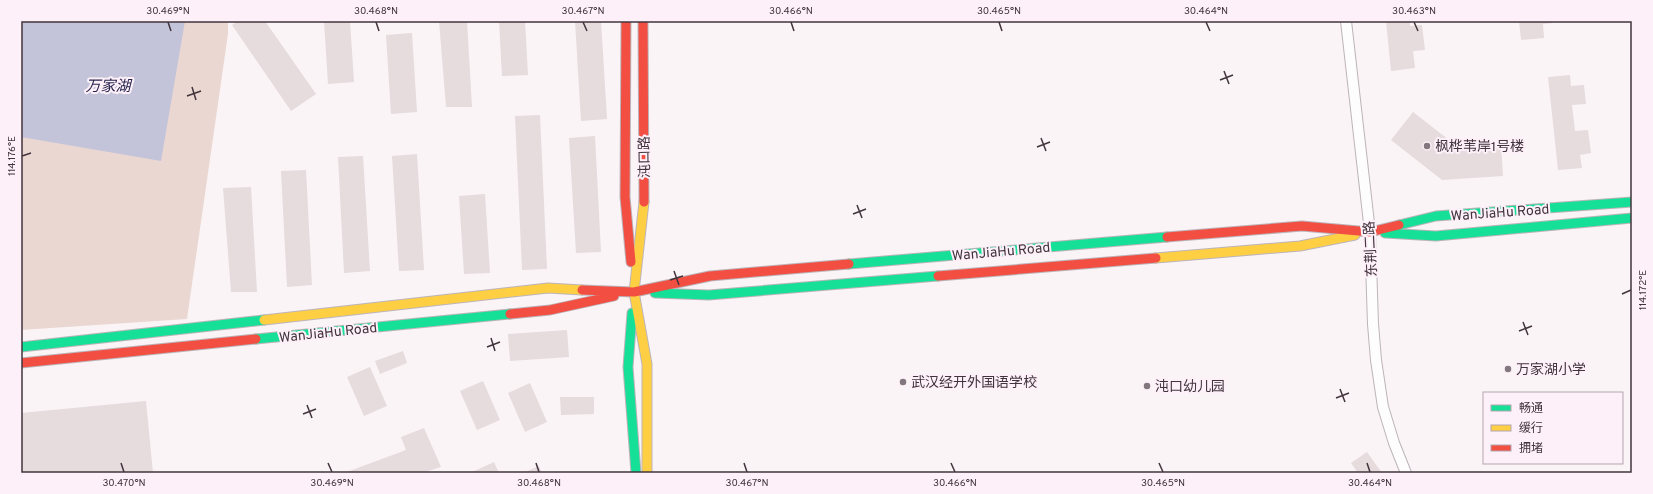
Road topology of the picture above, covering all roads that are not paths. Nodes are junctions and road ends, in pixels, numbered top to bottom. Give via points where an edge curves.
1 (626, 21) edge
2 (643, 21) edge
3 (1346, 21) edge
4 (1632, 202) edge
5 (1632, 218) edge
6 (1370, 232) junction
7 (634, 292) junction
8 (21, 347) edge
9 (21, 363) edge
10 (636, 473) edge
11 (647, 473) edge
12 (1406, 473) edge

1 - 7 main road, 沌口路 via 625,197
2 - 7 main road, 沌口路 via 645,196
3 - 6 street, 东荆二路
4 - 6 main road, WanJiaHu Road via 1436,216
5 - 6 main road, WanJiaHu Road via 1436,236
6 - 7 main road, WanJiaHu Road via 1300,246 716,295
6 - 7 main road, WanJiaHu Road via 1294,227 710,276
6 - 12 street, 东荆二路 via 1373,324 1383,407
7 - 8 main road, WanJiaHu Road via 548,288
7 - 9 main road, WanJiaHu Road via 550,310
7 - 10 main road, 沌口路 via 628,367
7 - 11 main road, 沌口路 via 647,364

